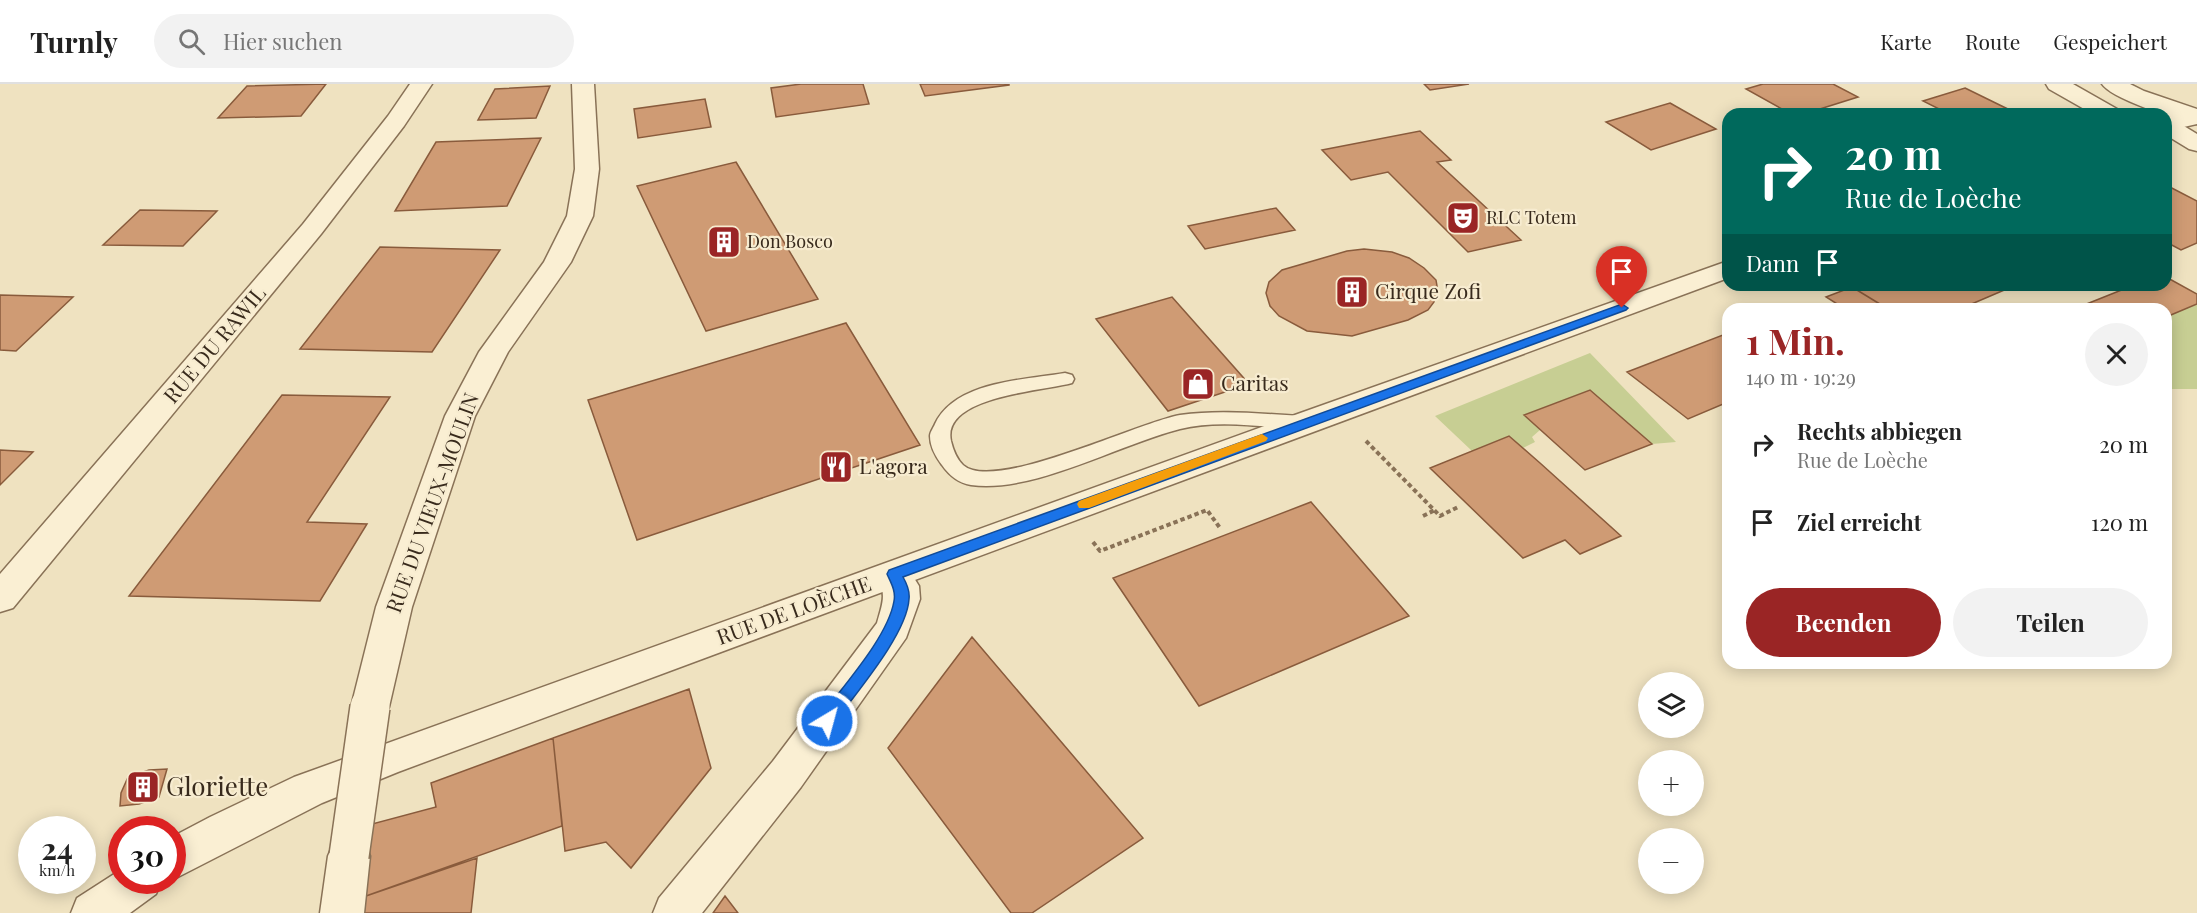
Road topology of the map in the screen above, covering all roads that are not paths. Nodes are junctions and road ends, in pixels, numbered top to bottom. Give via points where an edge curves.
1 (421, 84) edge
2 (583, 84) edge
3 (2057, 84) edge
4 (2113, 84) edge
5 (2099, 108) edge
6 (2171, 108) edge
7 (2172, 108) edge
8 (2197, 117) edge
9 (2172, 123) edge
10 (2172, 128) edge
11 (2197, 144) edge
12 (1722, 271) edge
13 (1065, 379) dead end
14 (1303, 423) junction
15 (894, 574) junction
16 (0, 598) edge
17 (186, 853) edge
18 (121, 894) edge
19 (93, 913) edge
20 (342, 913) edge
21 (675, 913) edge

1 - 16 street, RUE DU RAWIL via 305,237
2 - 20 street, RUE DU VIEUX-MOULIN, bridge via 586,170 580,216 564,249 472,391 394,607 370,707
3 - 5 street
4 - 6 street
7 - 8 street
8 - 9 street
10 - 11 street
12 - 14 street, RUE DE LOÈCHE
13 - 14 lane via 979,394 962,404 949,415 940,435 944,453 956,470 970,478 1008,477 1180,422 1233,418
14 - 15 street, RUE DE LOÈCHE
15 - 17 street, RUE DE LOÈCHE via 384,760 287,800
15 - 21 street via 901,586 902,599 893,628 787,774
18 - 19 street

